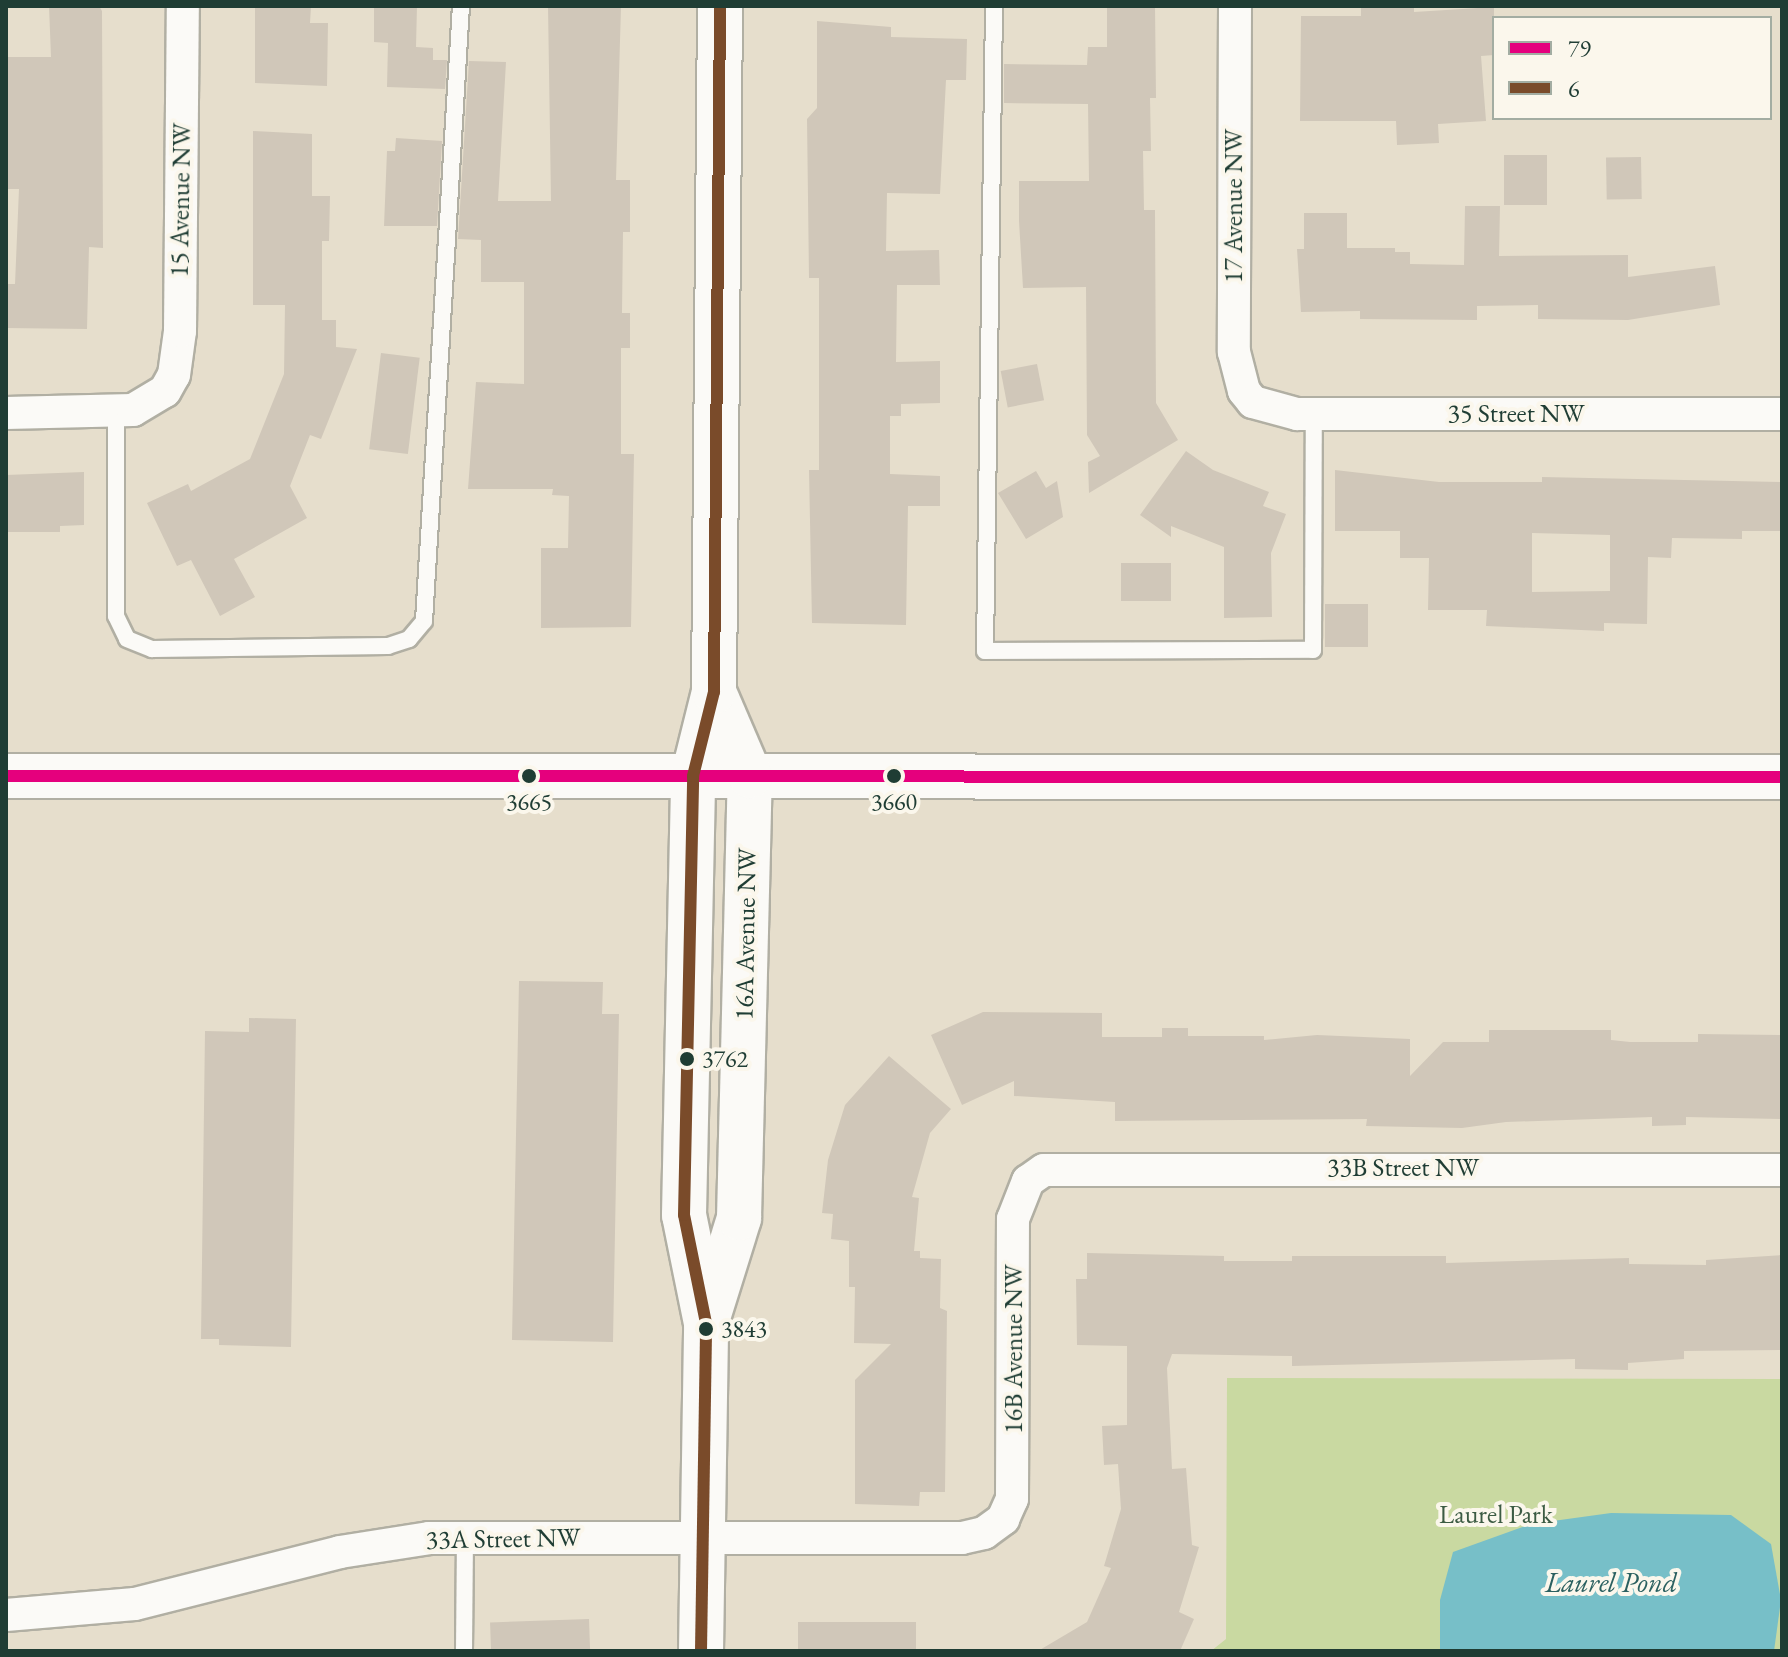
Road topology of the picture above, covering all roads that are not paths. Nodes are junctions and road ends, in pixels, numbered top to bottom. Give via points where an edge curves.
1 (183, 6) edge
2 (461, 6) edge
3 (720, 6) edge
4 (994, 6) edge
5 (1235, 6) edge
6 (1253, 402) joint
7 (6, 413) edge
8 (116, 414) junction
9 (1314, 414) junction
10 (1782, 414) edge
11 (714, 692) junction
12 (6, 776) edge
13 (693, 776) junction
14 (750, 776) junction
15 (1782, 777) edge
16 (1782, 1170) edge
17 (1028, 1181) joint
18 (706, 1323) junction
19 (1003, 1519) joint
20 (465, 1537) junction
21 (703, 1538) junction
22 (6, 1615) edge
23 (464, 1651) edge
24 (701, 1651) edge

1 - 8 street, 15 Avenue NW via 180,331 174,375 152,402
2 - 8 lane via 424,621 409,639 388,646 152,649 127,639 116,616
3 - 11 street, 16A Avenue NW
4 - 9 lane via 985,651 1313,650
5 - 6 street, 17 Avenue NW via 1234,352 1244,391
6 - 9 street, 35 Street NW via 1281,412
7 - 8 street
9 - 10 street, 35 Street NW
11 - 13 street, 16A Avenue NW
11 - 14 street, 16A Avenue NW
12 - 13 street
13 - 14 street
13 - 18 street, 16A Avenue NW via 684,1215
14 - 15 street
14 - 18 street, 16A Avenue NW via 739,1218
16 - 17 street, 33B Street NW via 1065,1167 1044,1170
17 - 19 street, 16B Avenue NW via 1013,1219 1015,1477
18 - 21 street, 16A Avenue NW
19 - 21 street, 33A Street NW via 984,1533 962,1538
20 - 21 street, 33A Street NW
20 - 22 street, 33A Street NW via 340,1552 135,1604
20 - 23 lane
21 - 24 street, 16A Avenue NW

